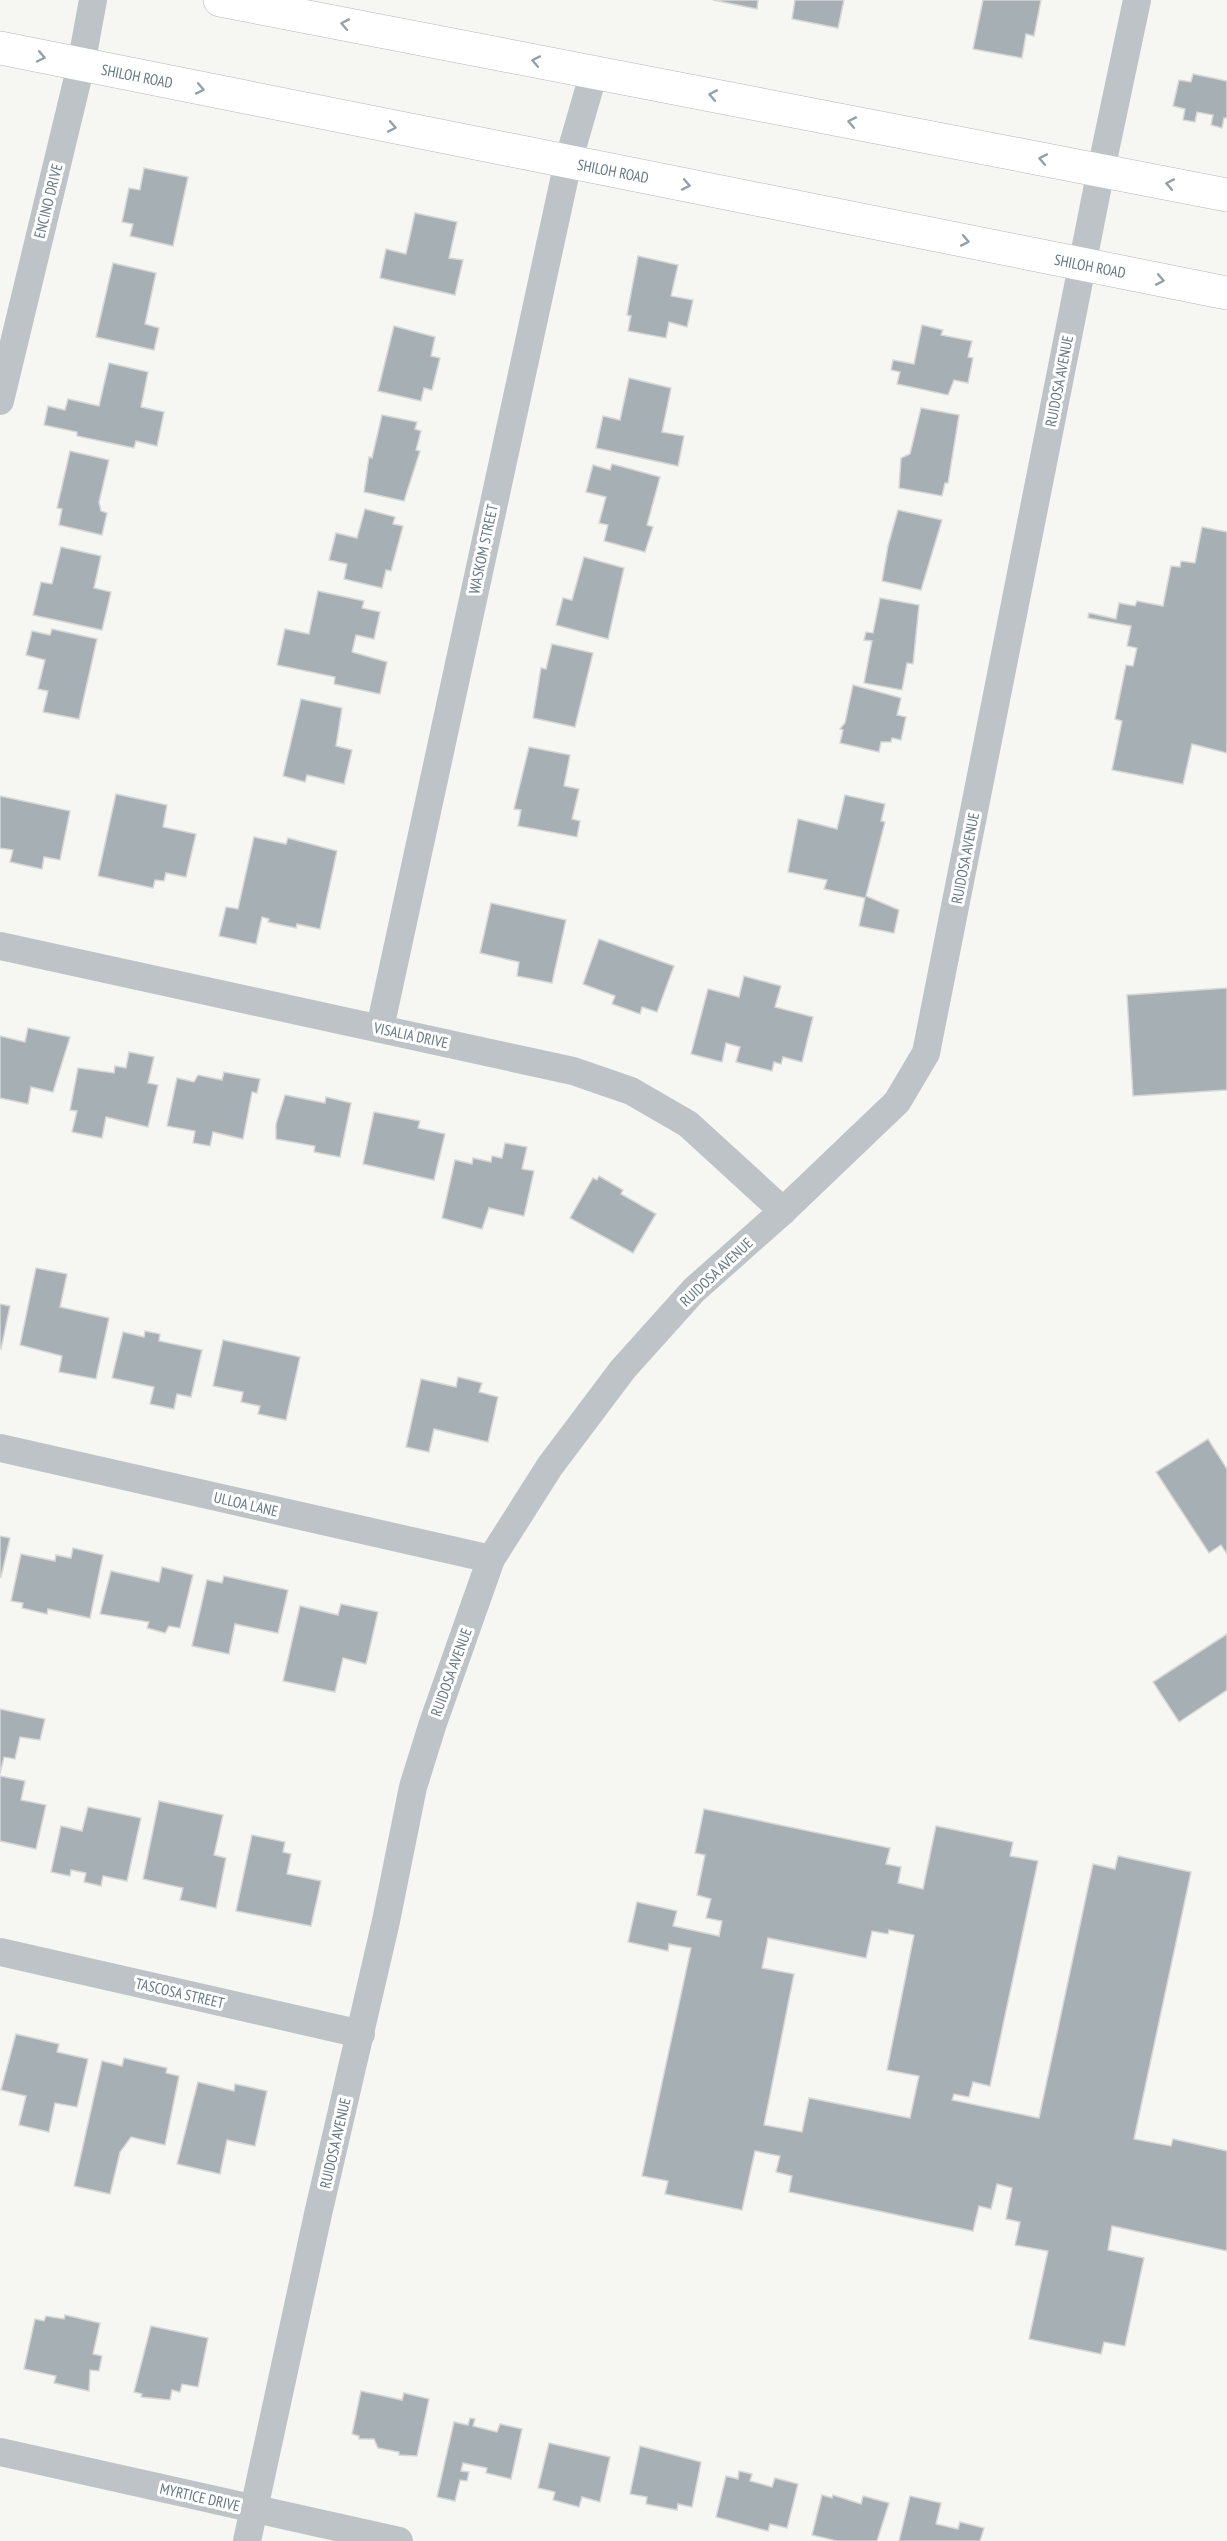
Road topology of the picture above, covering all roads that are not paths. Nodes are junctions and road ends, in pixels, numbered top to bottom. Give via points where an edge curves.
1 (93, 0) edge
2 (220, 0) edge
3 (1137, 0) edge
4 (0, 48) edge
5 (81, 65) junction
6 (594, 72) junction
7 (568, 162) junction
8 (1101, 170) junction
9 (1227, 195) edge
10 (1083, 265) junction
11 (1227, 293) edge
12 (0, 401) edge
13 (0, 946) edge
14 (380, 1028) junction
15 (783, 1211) junction
16 (0, 1448) edge
17 (491, 1559) junction
18 (0, 1952) edge
19 (361, 2034) junction
20 (0, 2452) edge
21 (254, 2509) junction
22 (247, 2541) edge
23 (399, 2541) edge

1 - 5 street, ENCINO DRIVE
6 -> 2 main road
3 - 8 street, RUIDOSA AVENUE
4 -> 5 main road, SHILOH ROAD
5 -> 7 main road, SHILOH ROAD
5 - 12 street, ENCINO DRIVE
6 - 7 street, WASKOM STREET
8 -> 6 main road
7 -> 10 main road, SHILOH ROAD
7 - 14 street, WASKOM STREET
9 -> 8 main road
8 - 10 street, RUIDOSA AVENUE
10 -> 11 main road, SHILOH ROAD
10 - 15 street, RUIDOSA AVENUE via 926,1053 897,1102
13 - 14 street, VISALIA DRIVE
14 - 15 street, VISALIA DRIVE via 573,1071 631,1091 688,1124
15 - 17 street, RUIDOSA AVENUE via 694,1290 623,1369 550,1466
16 - 17 street, ULLOA LANE
17 - 19 street, RUIDOSA AVENUE via 413,1787
18 - 19 street, TASCOSA STREET
19 - 21 street, RUIDOSA AVENUE
20 - 21 street, MYRTICE DRIVE
21 - 22 street, RUIDOSA AVENUE
21 - 23 street, MYRTICE DRIVE

